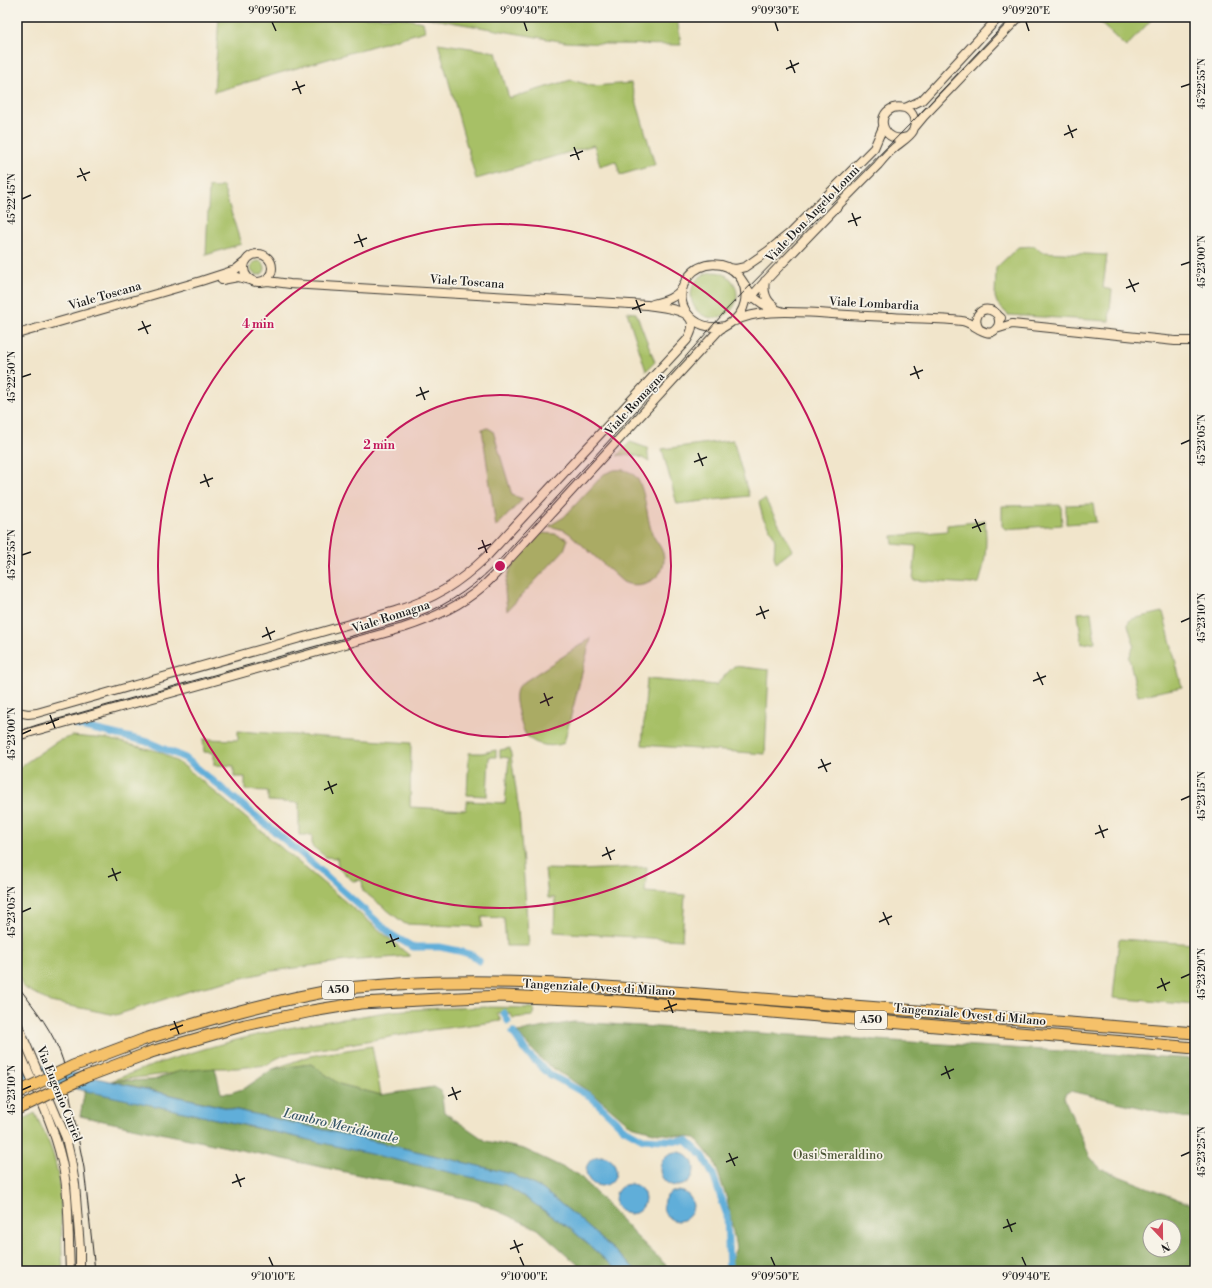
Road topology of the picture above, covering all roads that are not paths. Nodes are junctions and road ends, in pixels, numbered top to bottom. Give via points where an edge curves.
1 (999, 17) edge
2 (1019, 17) edge
3 (905, 108) junction
4 (883, 128) junction
5 (914, 128) junction
6 (907, 137) junction
7 (245, 262) junction
8 (272, 266) junction
9 (728, 268) junction
10 (249, 280) junction
11 (742, 281) junction
12 (765, 281) junction
13 (201, 282) junction
14 (261, 282) junction
15 (285, 283) junction
16 (683, 286) junction
17 (752, 295) junction
18 (647, 305) junction
19 (741, 312) junction
20 (784, 312) junction
21 (979, 313) junction
22 (997, 314) junction
23 (688, 315) junction
24 (964, 321) junction
25 (1012, 324) junction
26 (727, 325) junction
27 (979, 329) junction
28 (996, 329) junction
29 (17, 334) edge
30 (1175, 341) junction
31 (1195, 341) edge
32 (1195, 347) edge
33 (17, 712) edge
34 (17, 736) edge
35 (17, 1023) edge
36 (1195, 1033) edge
37 (17, 1046) edge
38 (1195, 1048) edge
39 (17, 1093) edge
40 (17, 1109) edge
41 (80, 1248) junction
42 (70, 1271) edge
43 (80, 1271) edge
44 (85, 1271) edge

1 - 3 main road via 922,100
2 - 5 main road
3 - 4 main road via 896,107 888,111
3 - 5 main road via 913,116
4 - 6 main road via 893,138
4 - 9 main road, Viale Don Angelo Lonni via 874,148 790,233 745,267
5 - 6 main road
6 - 12 main road, Viale Don Angelo Lonni
7 - 8 main road via 251,255 260,254 268,258
7 - 10 main road via 244,271
7 - 13 main road, Viale Toscana via 235,270
8 - 14 main road via 269,277
8 - 15 main road
9 - 11 main road
9 - 16 main road via 719,264 700,267 690,275
10 - 13 main road, Viale Toscana via 235,277
10 - 14 main road
11 - 17 main road
11 - 19 main road via 746,297
12 - 17 main road, Viale Don Angelo Lonni
12 - 20 main road via 765,293 770,304
13 - 29 main road, Viale Toscana
14 - 15 main road, Viale Toscana
15 - 18 main road, Viale Toscana
16 - 18 main road, Viale Toscana via 674,297
16 - 23 main road via 682,301
17 - 19 main road, Viale Don Angelo Lonni
17 - 20 main road via 769,307
18 - 23 main road, Viale Toscana via 677,310
19 - 26 main road
20 - 24 main road, Viale Lombardia
20 - 26 main road via 750,316
21 - 22 main road via 988,309
21 - 24 main road
21 - 27 main road via 976,321
22 - 25 main road
22 - 28 main road via 999,323
23 - 26 main road via 706,327 717,328
23 - 33 main road, Viale Romagna via 692,329 687,340 487,556 444,591 395,611 34,713
24 - 27 main road, Viale Lombardia
25 - 28 main road
25 - 30 main road
26 - 34 main road, Viale Romagna via 716,332 490,580 471,596 442,612 403,628
27 - 28 main road via 987,333
30 - 31 main road
30 - 32 main road
35 - 41 main road, Via Eugenio Curiel, bridge via 66,1138 71,1160
36 - 39 highway, Tangenziale Ovest di Milano / A50, bridge via 536,983 432,982 343,988 240,1011 145,1039 73,1066
37 - 42 main road, Via Eugenio Curiel, bridge via 55,1137 62,1163
38 - 40 highway, Tangenziale Ovest di Milano / A50, bridge via 760,1011 548,997 500,996 360,1003 245,1025 151,1052 85,1077
41 - 43 main road, Via Eugenio Curiel
41 - 44 main road

